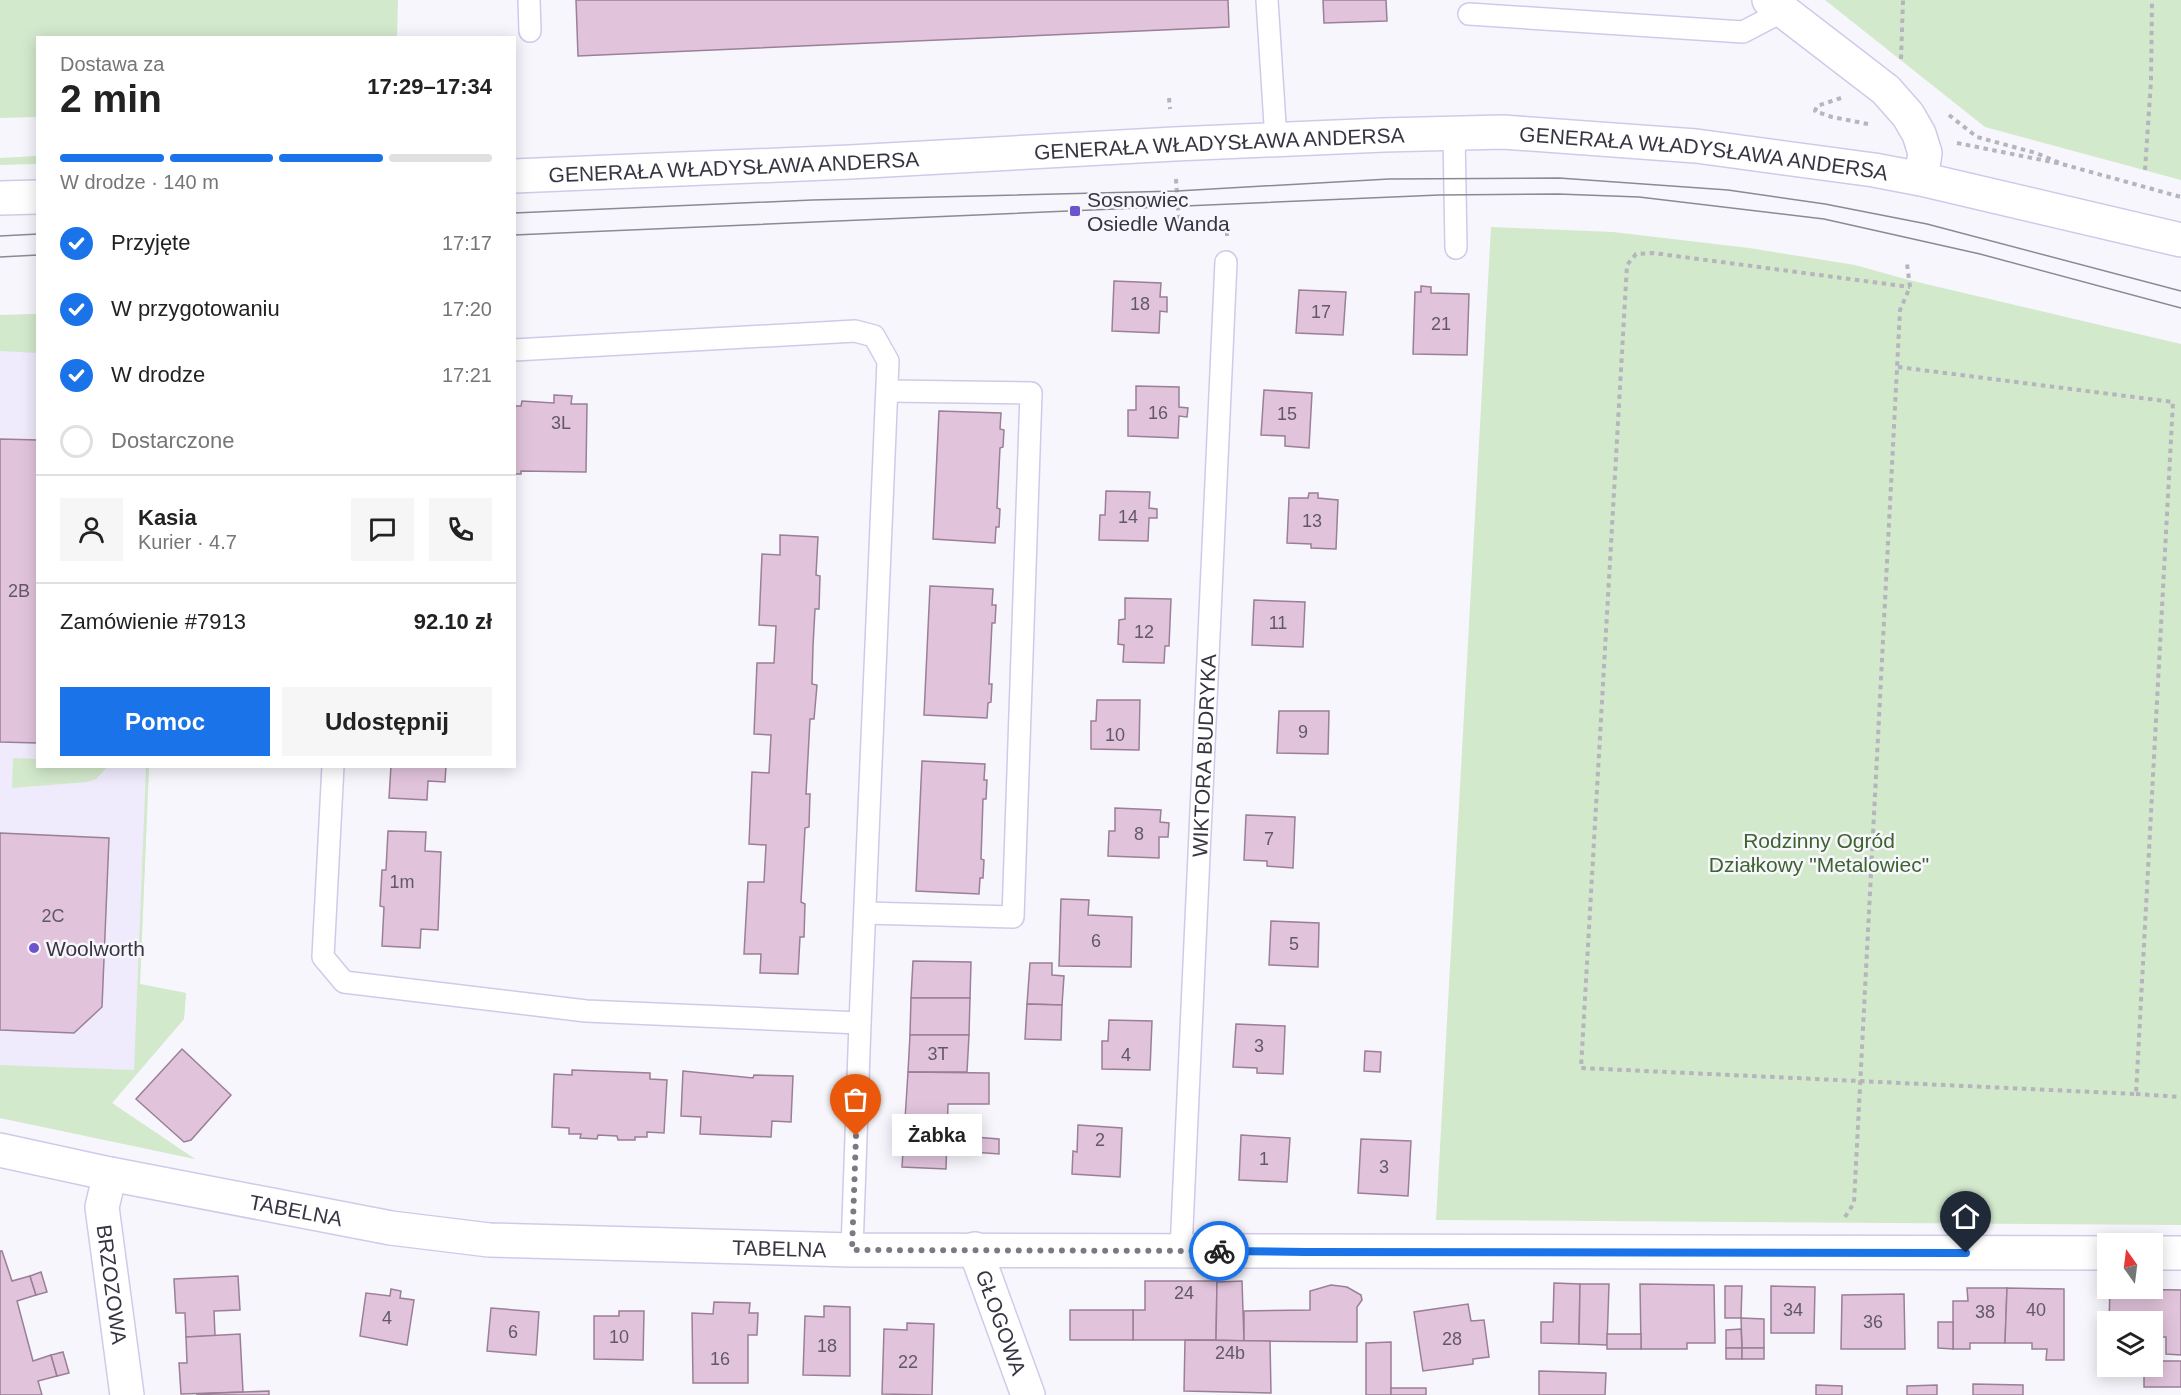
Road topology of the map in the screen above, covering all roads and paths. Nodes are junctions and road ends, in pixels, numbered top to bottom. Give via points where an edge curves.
1 (529, 0) edge
2 (1266, 0) edge
3 (1903, 0) edge
4 (2152, 0) edge
5 (1776, 6) edge
6 (1469, 14) dead end
7 (530, 31) dead end
8 (1901, 60) dead end
9 (1454, 133) junction
10 (1276, 140) junction
11 (2062, 164) dead end
12 (2145, 170) dead end
13 (516, 176) edge
14 (1176, 178) dead end
15 (1921, 179) junction
16 (36, 197) edge
17 (2181, 197) edge
18 (0, 198) edge
19 (1179, 223) dead end
20 (2181, 240) edge
21 (1456, 248) dead end
22 (1226, 262) dead end
23 (1907, 264) dead end
24 (1910, 287) junction
25 (516, 350) edge
26 (1898, 367) junction
27 (888, 391) junction
28 (333, 768) edge
29 (866, 913) junction
30 (860, 1023) junction
31 (1860, 1082) junction
32 (2136, 1094) junction
33 (2181, 1097) edge
34 (0, 1150) edge
35 (110, 1174) junction
36 (1842, 1222) dead end
37 (975, 1249) junction
38 (852, 1250) junction
39 (1181, 1250) junction
40 (2097, 1253) edge
41 (2163, 1253) edge
42 (2181, 1253) edge
43 (127, 1395) edge
44 (1028, 1395) edge

1 - 7 lane
2 - 10 lane
3 - 8 path
4 - 12 path
5 - 6 lane via 1743,32
5 - 15 street via 1886,90 1908,115 1925,153
9 - 10 street, GENERAŁA WŁADYSŁAWA ANDERSA
9 - 15 street, GENERAŁA WŁADYSŁAWA ANDERSA via 1503,132 1696,146
9 - 21 lane
10 - 13 street, GENERAŁA WŁADYSŁAWA ANDERSA
11 - 17 path
14 - 19 path
15 - 20 street, GENERAŁA WŁADYSŁAWA ANDERSA
16 - 18 street
22 - 39 lane, WIKTORA BUDRYKA
23 - 24 path
24 - 26 path via 1900,310
24 - 31 path via 1653,253 1636,254 1625,275 1581,1068
25 - 27 lane via 855,331 873,336 888,361
26 - 31 path
26 - 32 path via 2173,402
27 - 29 lane
27 - 29 lane via 1031,393 1013,917
28 - 30 lane via 323,957 344,982 586,1011
29 - 30 lane
30 - 38 lane
31 - 32 path
31 - 36 path via 1854,1203
32 - 33 path
34 - 35 street, TABELNA
35 - 38 street, TABELNA via 391,1228 489,1240
35 - 43 street, BRZOZOWA via 102,1207
37 - 38 street, TABELNA
37 - 39 street, TABELNA
37 - 44 street, GŁOGOWA
39 - 40 street, TABELNA
41 - 42 street

